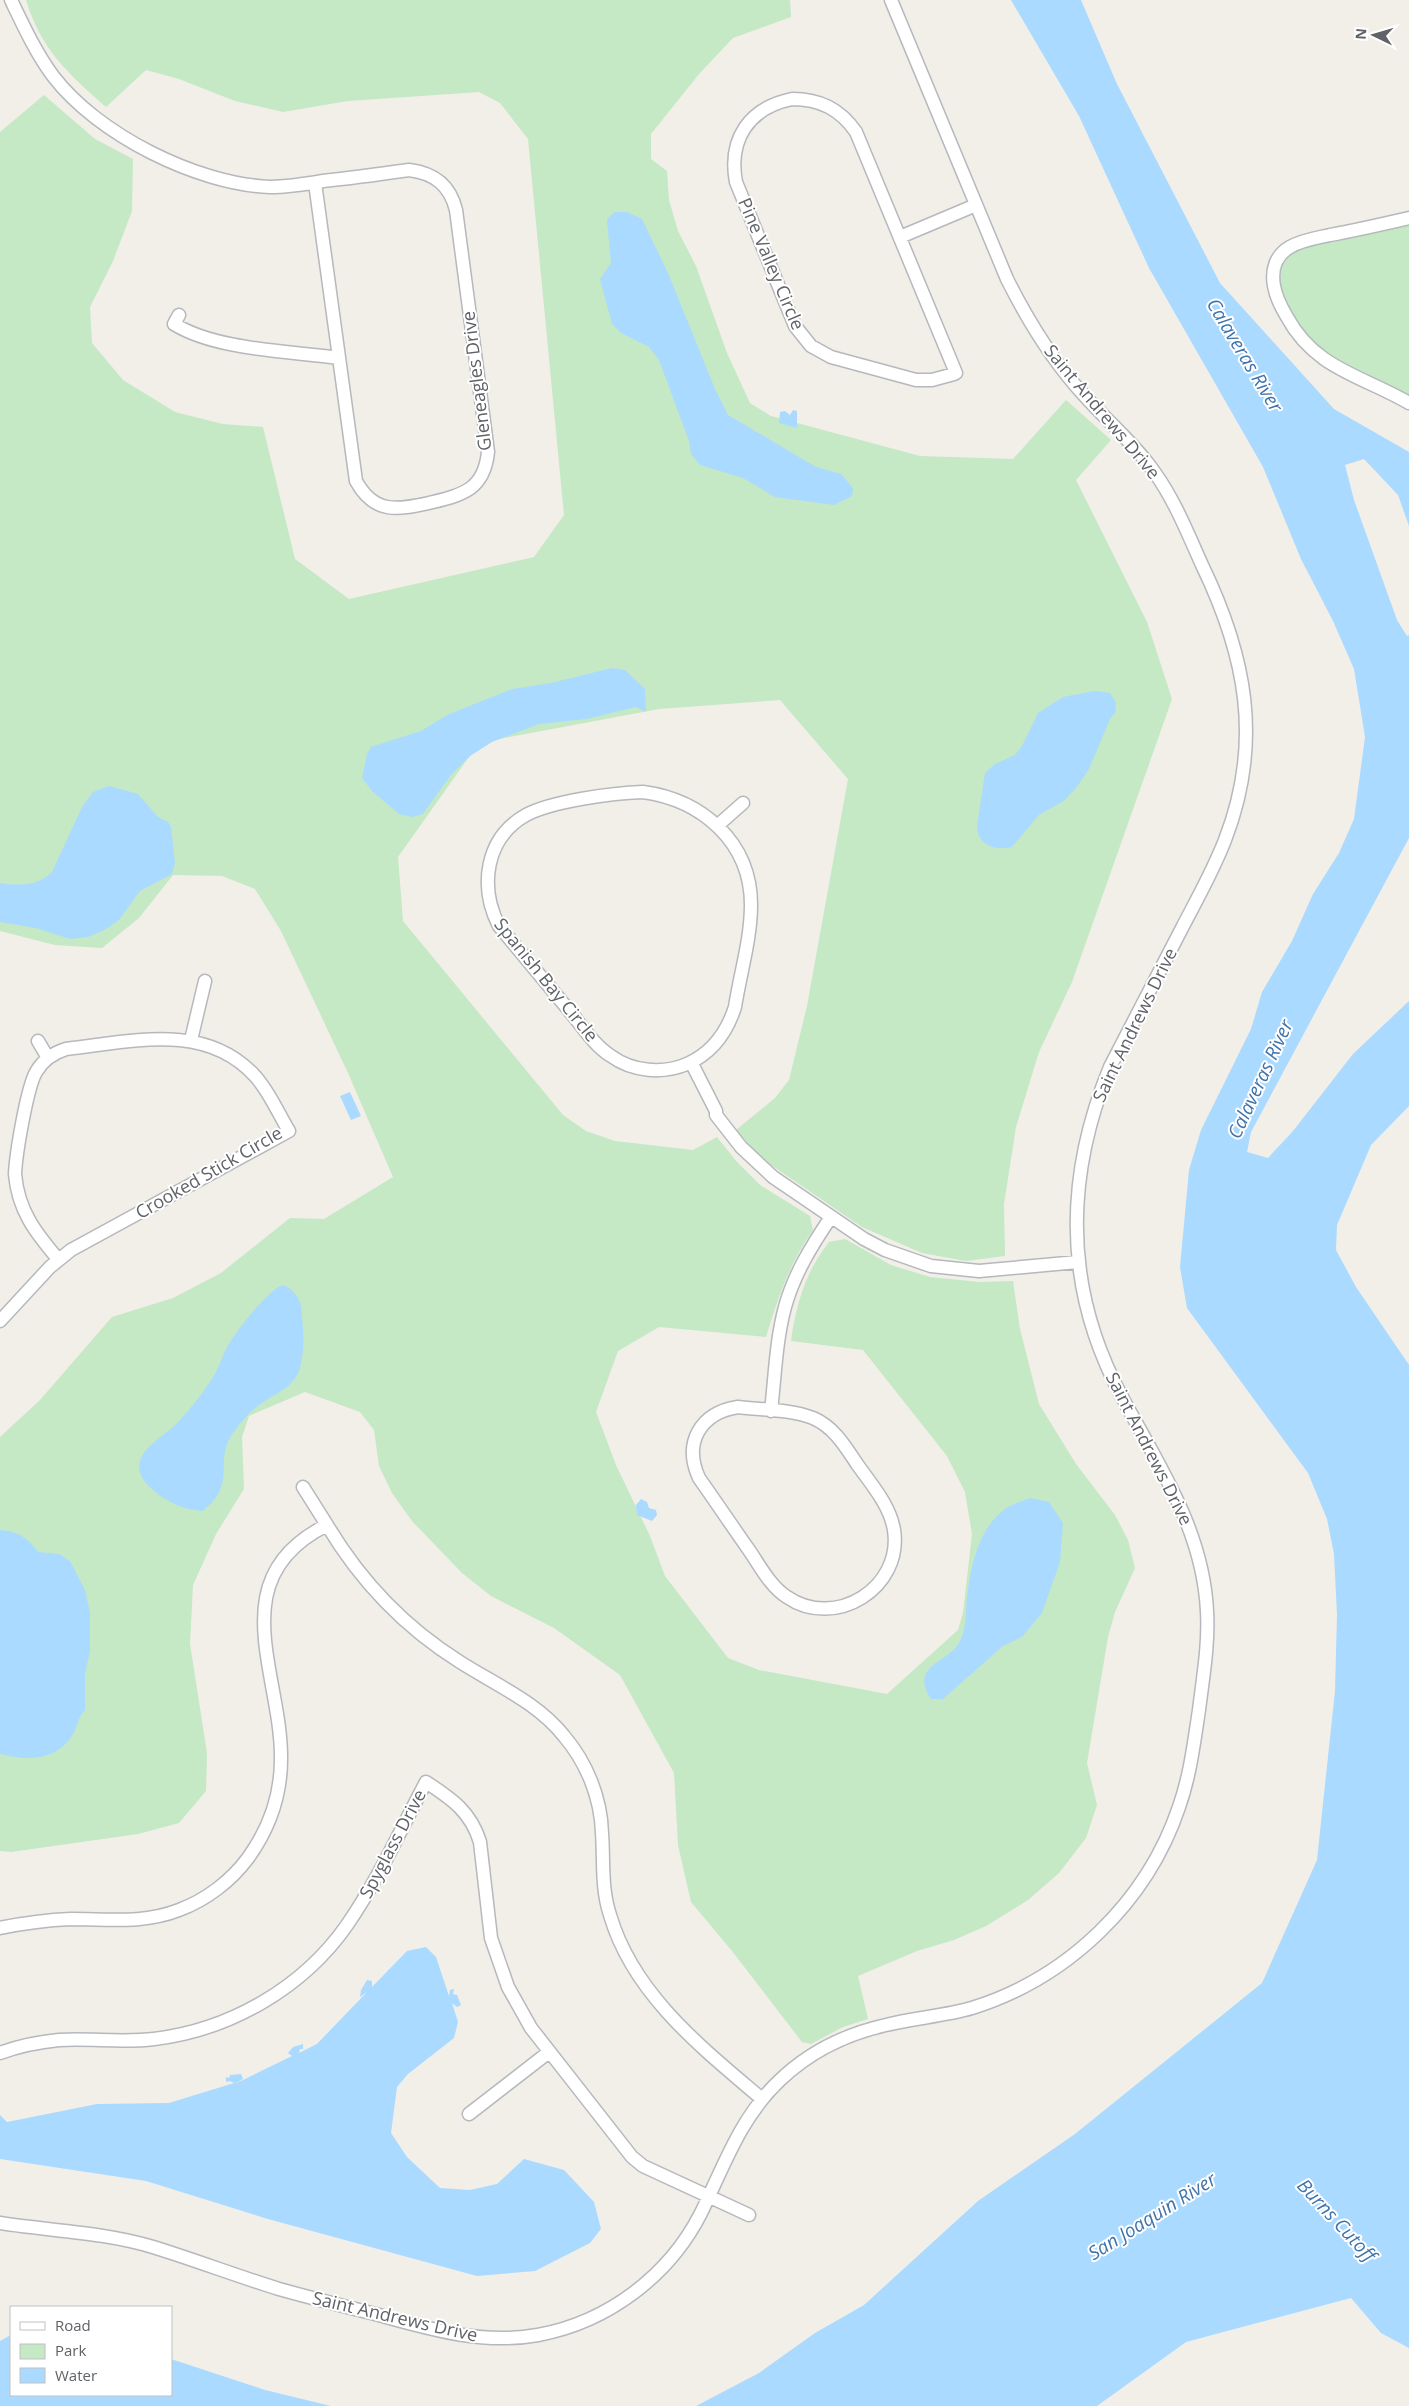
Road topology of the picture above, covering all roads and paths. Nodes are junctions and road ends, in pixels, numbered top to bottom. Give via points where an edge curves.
1 (11, 0) edge
2 (891, 0) edge
3 (315, 182) junction
4 (976, 205) junction
5 (1409, 218) edge
6 (900, 237) junction
7 (179, 316) dead end
8 (338, 358) junction
9 (1409, 403) edge
10 (743, 803) dead end
11 (718, 826) junction
12 (205, 981) dead end
13 (191, 1040) junction
14 (38, 1041) dead end
15 (48, 1058) junction
16 (692, 1062) junction
17 (831, 1217) junction
18 (58, 1259) junction
19 (1078, 1262) junction
20 (0, 1321) edge
21 (771, 1411) junction
22 (303, 1487) dead end
23 (327, 1525) junction
24 (0, 1928) edge
25 (548, 2052) junction
26 (0, 2053) edge
27 (762, 2099) junction
28 (469, 2114) dead end
29 (709, 2196) junction
30 (749, 2215) dead end
31 (0, 2223) edge

1 - 3 street, Gleneagles Drive via 30,41 54,77 86,109 117,132 168,161 210,178 273,187
2 - 4 street, Saint Andrews Drive
3 - 8 street, Gleneagles Drive
3 - 8 street, Gleneagles Drive via 410,170 441,182 453,199 488,452 484,472 472,488 455,497 403,509 381,506 367,498 352,471
4 - 6 street
4 - 19 street, Saint Andrews Drive via 1007,280 1040,338 1082,393 1145,459 1171,500 1229,626 1245,708 1242,773 1225,840 1110,1067 1089,1123 1078,1188
5 - 9 street via 1292,245 1276,259 1272,275 1277,297 1292,326 1309,348 1336,368
6 - 6 street, Pine Valley Circle via 856,132 836,110 816,101 792,99 766,107 748,123 734,157 736,182 802,336 811,346 831,357 902,378 932,380 954,374
7 - 8 street via 174,324 212,341
10 - 11 street
11 - 16 street, Spanish Bay Circle via 732,843 746,873 750,920 730,1021 714,1046
11 - 16 street, Spanish Bay Circle via 683,802 643,792 550,806 525,816 509,828 496,845 487,872 488,899 499,926 598,1046 610,1056 637,1068 666,1070
12 - 13 street
13 - 15 street, Crooked Stick Circle via 160,1039 66,1049
13 - 18 street, Crooked Stick Circle via 216,1048 242,1064 265,1089 289,1131
14 - 15 street
15 - 18 street via 32,1080 15,1174 24,1214
16 - 17 street via 716,1115 741,1146 773,1178
17 - 19 street via 885,1250 931,1266 979,1271
17 - 21 street via 802,1264 785,1306
18 - 20 street, Crooked Stick Circle
19 - 27 street, Saint Andrews Drive via 1089,1317 1103,1358 1186,1515 1206,1590 1207,1641 1193,1755 1179,1808 1159,1854 1128,1901 1094,1938 1058,1966 1026,1986 975,2007 888,2024 841,2040 800,2064
21 - 21 street via 813,1418 835,1433 886,1506 894,1543 889,1568 875,1588 854,1603 827,1609 811,1608 778,1590 694,1468 695,1437 708,1419 718,1412 738,1407
22 - 23 street
23 - 24 street via 304,1539 282,1563 264,1606 264,1641 280,1742 280,1777 271,1816 243,1864 214,1892 181,1910 162,1916 125,1922 46,1920
23 - 27 street via 362,1578 408,1625 462,1664 534,1707 564,1735 587,1771 595,1792 602,1832 604,1892 625,1952 635,1970 682,2028
25 - 26 street, Spyglass Drive via 518,2007 498,1964 487,1913 476,1828 454,1800 426,1782 347,1926 311,1966 268,1999 224,2021 178,2035 124,2041 47,2041
25 - 28 street
25 - 29 street, Spyglass Drive via 632,2158
27 - 29 street, Saint Andrews Drive via 737,2135
29 - 30 street, Spyglass Drive
29 - 31 street, Saint Andrews Drive via 686,2239 671,2258 624,2300 560,2330 513,2338 446,2333 281,2289 117,2238

